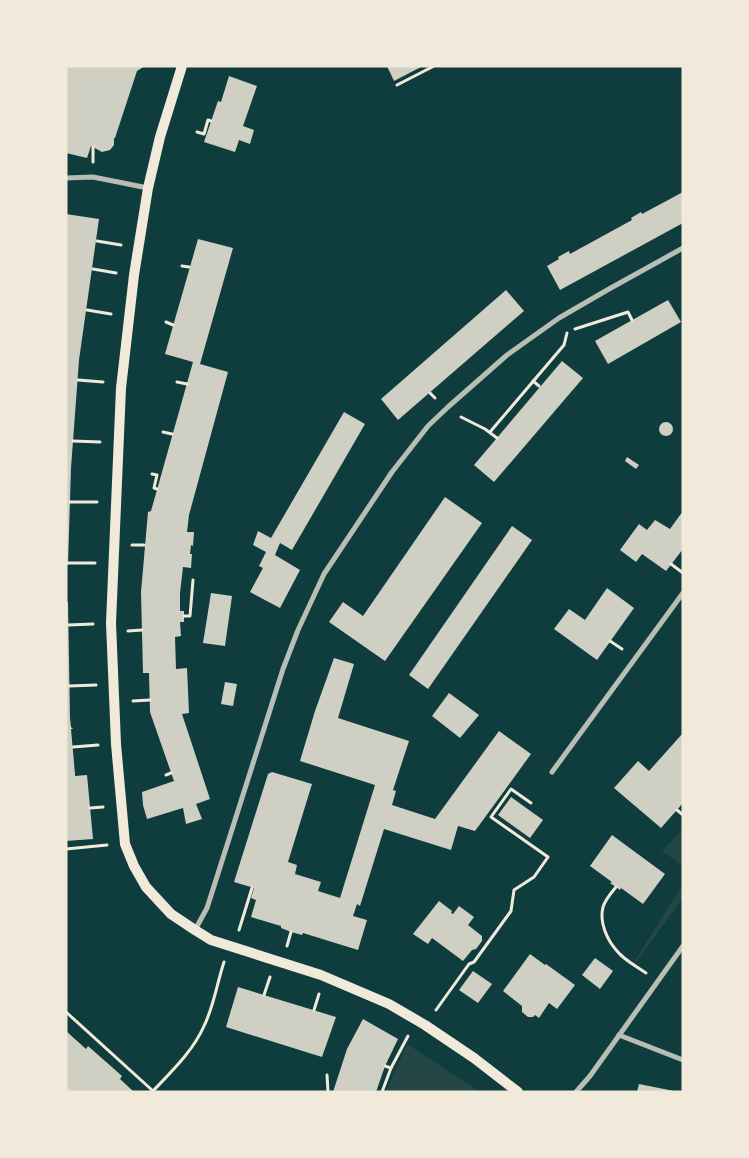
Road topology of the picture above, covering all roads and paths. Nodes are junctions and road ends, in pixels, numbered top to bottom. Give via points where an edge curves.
1 (182, 66) edge
2 (434, 66) edge
3 (427, 68) edge
4 (397, 85) dead end
5 (211, 121) dead end
6 (197, 132) dead end
7 (66, 178) edge
8 (148, 188) junction
9 (683, 248) edge
10 (182, 266) dead end
11 (190, 267) dead end
12 (87, 310) dead end
13 (129, 317) junction
14 (632, 320) dead end
15 (166, 322) dead end
16 (173, 324) dead end
17 (577, 329) dead end
18 (568, 331) dead end
19 (78, 380) dead end
20 (533, 381) junction
21 (177, 382) dead end
22 (121, 384) junction
23 (186, 384) dead end
24 (539, 386) dead end
25 (455, 414) dead end
26 (163, 432) dead end
27 (490, 432) junction
28 (172, 434) dead end
29 (497, 438) dead end
30 (73, 440) dead end
31 (118, 443) junction
32 (152, 474) dead end
33 (157, 489) dead end
34 (70, 502) dead end
35 (115, 503) junction
36 (127, 544) dead end
37 (144, 545) dead end
38 (68, 563) dead end
39 (113, 564) junction
40 (672, 564) dead end
41 (683, 573) edge
42 (193, 580) dead end
43 (683, 593) edge
44 (184, 616) dead end
45 (111, 623) junction
46 (68, 625) dead end
47 (142, 630) dead end
48 (126, 631) dead end
49 (114, 684) junction
50 (69, 686) dead end
51 (143, 700) dead end
52 (150, 700) dead end
53 (116, 744) junction
54 (73, 747) dead end
55 (552, 772) dead end
56 (171, 773) dead end
57 (166, 775) dead end
58 (531, 803) dead end
59 (677, 810) dead end
60 (683, 815) edge
61 (125, 844) junction
62 (66, 849) edge
63 (616, 887) dead end
64 (252, 888) dead end
65 (195, 930) junction
66 (683, 946) edge
67 (231, 947) junction
68 (634, 965) dead end
69 (441, 1003) dead end
70 (66, 1012) edge
71 (418, 1021) junction
72 (619, 1035) junction
73 (683, 1060) edge
74 (385, 1066) dead end
75 (391, 1068) junction
76 (327, 1075) dead end
77 (328, 1092) edge
78 (382, 1092) edge
79 (518, 1092) edge
80 (576, 1092) edge

1 - 8 main road
2 - 3 path
3 - 4 path
5 - 6 path via 208,120 204,134
7 - 8 street via 92,177
8 - 13 main road
9 - 65 street via 559,318 507,354 428,426 388,478 324,574 298,630 207,908
10 - 11 path
12 - 13 path
13 - 22 main road
14 - 17 path via 628,312
15 - 16 path
18 - 20 path via 564,345
19 - 22 path
20 - 24 path
20 - 27 path
21 - 23 path
22 - 31 main road
25 - 27 path
26 - 28 path
27 - 29 path
30 - 31 path
31 - 35 main road
32 - 33 path via 157,475 154,488
34 - 35 path
35 - 39 main road
36 - 37 path
38 - 39 path
39 - 45 main road
40 - 41 path
42 - 44 path via 190,616
43 - 55 street
45 - 46 path
45 - 49 main road
47 - 48 path
49 - 50 path
49 - 53 main road
51 - 52 path
53 - 54 path
53 - 61 main road
56 - 57 path
58 - 69 path via 511,789 491,816 548,857 534,876 514,890 511,910
59 - 60 path
61 - 62 path
61 - 65 main road via 146,888 171,914
63 - 68 path via 604,905 602,921 618,953
64 - 67 path
65 - 67 main road
66 - 72 street
67 - 70 path via 204,1027 181,1061 153,1091
67 - 71 main road via 321,976 389,1004
71 - 75 path
71 - 79 main road
72 - 73 street
72 - 80 street
74 - 75 path
75 - 78 path
76 - 77 path

